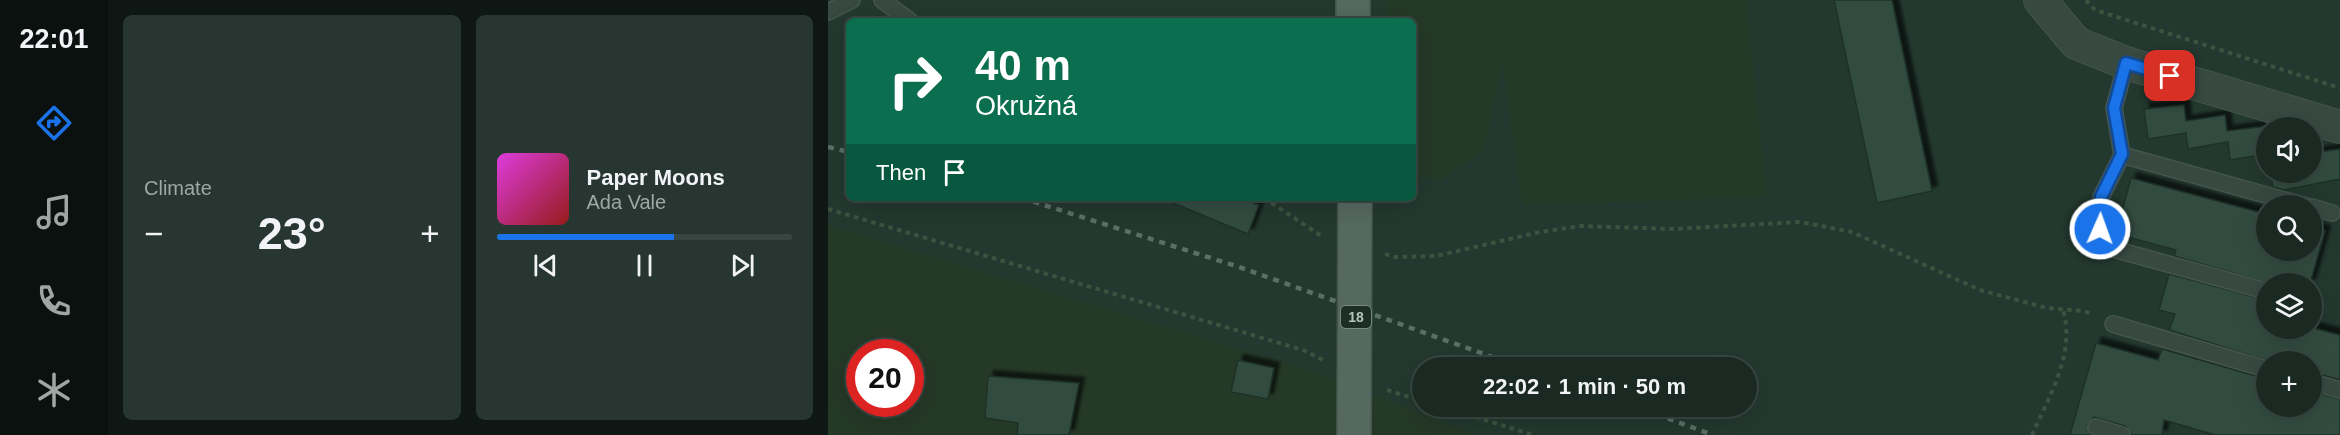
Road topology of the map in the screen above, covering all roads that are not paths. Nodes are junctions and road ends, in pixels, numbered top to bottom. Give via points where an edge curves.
1 (852, 0) edge
2 (882, 0) edge
3 (1353, 0) edge
4 (2040, 0) edge
5 (828, 12) edge
6 (906, 18) edge
7 (1353, 18) edge
8 (2126, 63) junction
9 (2340, 127) edge
10 (2122, 154) junction
11 (2267, 195) edge
12 (1355, 201) edge
13 (2322, 210) edge
14 (2332, 213) dead end
15 (2256, 288) edge
16 (2113, 324) road end
17 (2256, 366) edge
18 (2322, 385) edge
19 (2340, 390) edge
20 (2096, 428) dead end
21 (1354, 435) edge
22 (2122, 435) edge

1 - 5 lane
2 - 6 lane
3 - 7 main road
4 - 8 street via 2076,43
8 - 9 street
8 - 10 lane via 2114,108
10 - 11 lane
10 - 15 lane via 2101,197 2099,246
12 - 21 main road, 18, bridge
13 - 14 lane
16 - 17 lane
18 - 19 lane
20 - 22 lane

